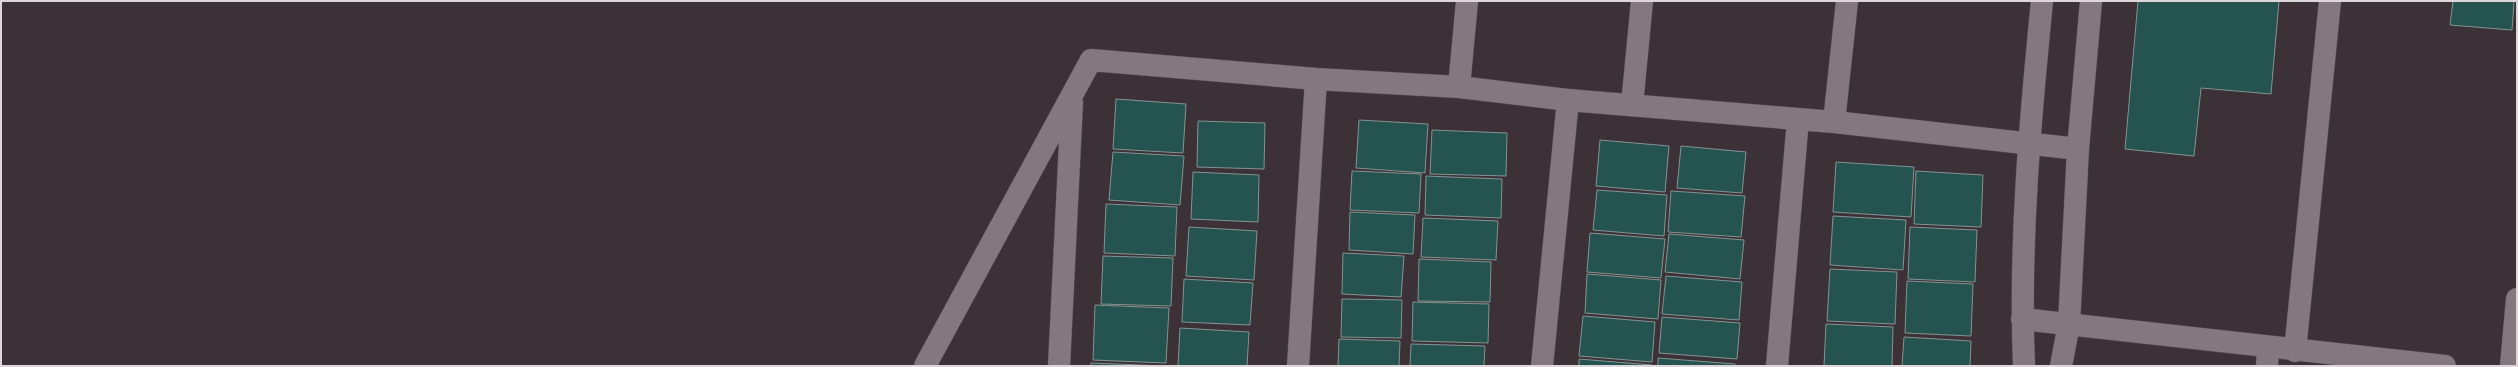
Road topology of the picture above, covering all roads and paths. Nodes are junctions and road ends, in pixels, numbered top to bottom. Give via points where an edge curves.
1 (1467, 1) edge
2 (1642, 1) edge
3 (1847, 1) edge
4 (2042, 1) edge
5 (2091, 1) edge
6 (2330, 1) edge
7 (1316, 79) junction
8 (1459, 87) junction
9 (1072, 97) junction
10 (1568, 100) junction
11 (1632, 105) junction
12 (1798, 119) junction
13 (1834, 122) junction
14 (2028, 143) junction
15 (2078, 149) junction
16 (2517, 299) edge
17 (2022, 319) junction
18 (2069, 324) junction
19 (2294, 351) junction
20 (2268, 356) edge
21 (925, 366) edge
22 (1059, 366) edge
23 (1298, 366) edge
24 (1542, 366) edge
25 (1777, 366) edge
26 (2024, 366) edge
27 (2061, 366) edge
28 (2445, 366) edge
29 (2511, 366) edge

1 - 8 street
2 - 11 street
3 - 13 street
4 - 14 street
5 - 15 street
6 - 19 street
7 - 8 street
7 - 9 street via 1091,60
7 - 23 street
8 - 10 street
9 - 21 street
9 - 22 street
10 - 11 street
10 - 24 street
11 - 12 street
12 - 13 street
12 - 25 street
13 - 14 street
14 - 15 street
14 - 17 street
15 - 18 street
16 - 29 street
17 - 18 street
17 - 26 street
18 - 20 street
18 - 27 street
19 - 20 street
19 - 28 street

